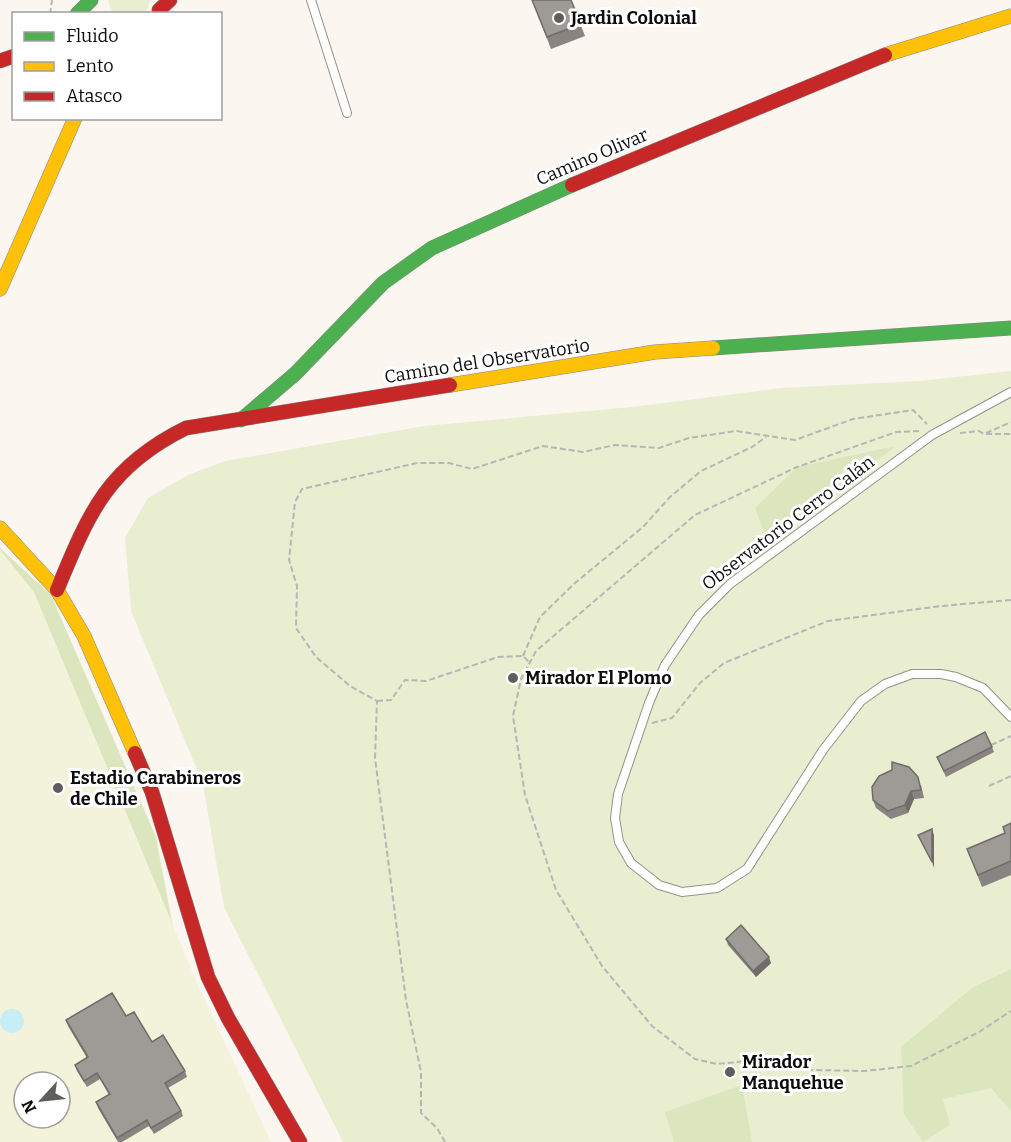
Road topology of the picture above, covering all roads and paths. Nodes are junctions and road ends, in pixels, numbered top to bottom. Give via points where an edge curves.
1 (91, 0) edge
2 (170, 0) edge
3 (311, 0) edge
4 (159, 8) edge
5 (79, 12) edge
6 (1011, 16) edge
7 (346, 113) dead end
8 (74, 120) edge
9 (0, 289) edge
10 (1011, 328) edge
11 (1011, 392) edge
12 (241, 420) junction
13 (1011, 422) edge
14 (955, 433) dead end
15 (984, 434) junction
16 (1011, 434) edge
17 (932, 435) junction
18 (766, 437) junction
19 (0, 528) edge
20 (57, 590) junction
21 (1011, 600) edge
22 (523, 656) junction
23 (530, 663) junction
24 (377, 701) junction
25 (1011, 717) edge
26 (643, 722) junction
27 (1011, 736) edge
28 (991, 745) edge
29 (1011, 776) edge
30 (989, 786) dead end
31 (1011, 1011) edge
32 (289, 1119) junction
33 (300, 1142) edge
34 (306, 1142) edge
35 (445, 1142) edge

1 - 5 street
2 - 4 street
3 - 7 lane
6 - 12 street, Camino Olivar via 870,60 432,248 383,283 302,367
8 - 9 street
10 - 12 street, Camino del Observatorio via 655,352
11 - 17 lane, Observatorio Cerro Calán
12 - 20 street, Camino del Observatorio via 186,428 153,444 125,466 93,508
13 - 15 path
14 - 15 path
15 - 16 path
17 - 18 path via 913,410 906,410 853,419 795,440
17 - 23 path via 917,430 896,432 797,467 695,515 536,651
17 - 26 lane, Observatorio Cerro Calán via 714,598 686,630 665,665
18 - 22 path via 701,471 670,497 643,527 540,616
18 - 24 path via 736,431 689,438 658,448 615,445 583,452 543,446 472,469 449,463 417,463 303,489 295,502 289,560 297,586 296,628 316,657 350,686
19 - 20 street
20 - 32 street via 99,666 152,792 208,977
21 - 26 path via 828,621 724,663 700,683 672,718
22 - 23 path
22 - 24 path via 498,657 426,681 405,680 394,697
23 - 31 path via 521,679 513,716 525,795 556,890 602,966 651,1026 695,1059 717,1065 769,1059 812,1070 910,1066 979,1032
24 - 35 path via 375,758 406,1000 421,1072 421,1113
25 - 26 lane, Observatorio Cerro Calán via 982,688 956,677 920,674 885,684 861,701 824,750 747,869 728,884 693,892 670,889 648,879 619,842 615,805
27 - 28 path
29 - 30 path
32 - 33 street
32 - 34 street

